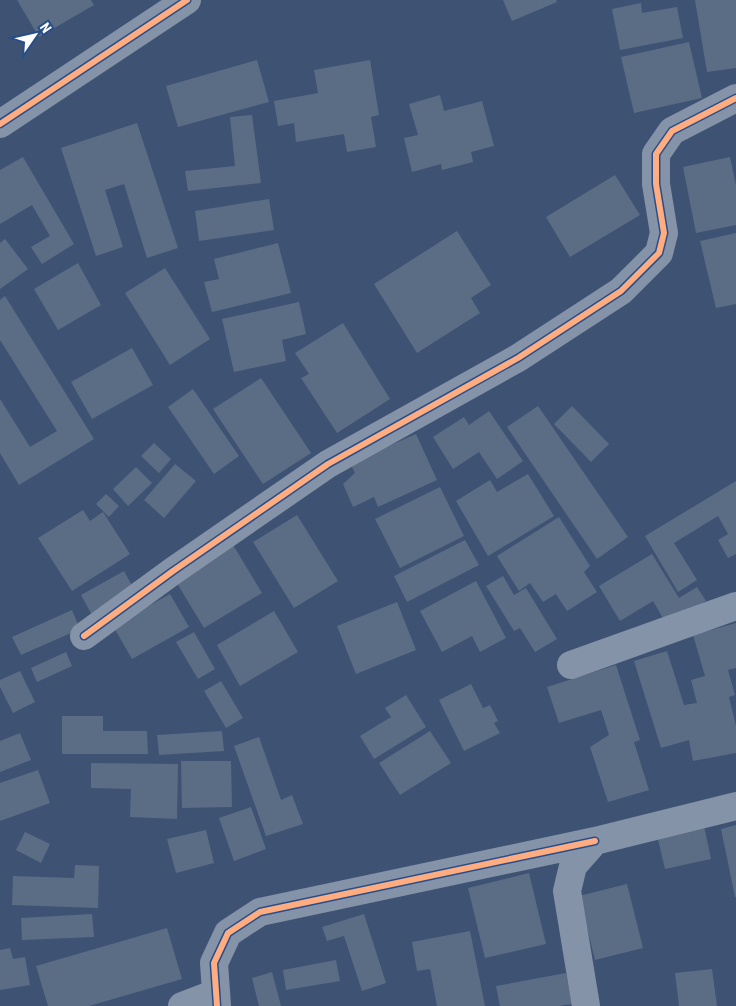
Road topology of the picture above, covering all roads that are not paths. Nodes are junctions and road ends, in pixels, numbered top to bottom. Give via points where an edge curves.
1 (187, 0) edge
2 (736, 98) edge
3 (0, 124) edge
4 (736, 606) edge
5 (84, 636) dead end
6 (571, 665) dead end
7 (736, 806) edge
8 (596, 841) junction
9 (216, 999) edge
10 (182, 1006) edge
11 (586, 1006) edge

1 - 3 street
2 - 5 street via 672,131 656,154 656,184 664,233 658,253 621,290 518,358 328,464
4 - 6 street
7 - 8 street
8 - 9 street via 260,912 228,933 214,963
8 - 11 street via 573,866 568,891
9 - 10 street

